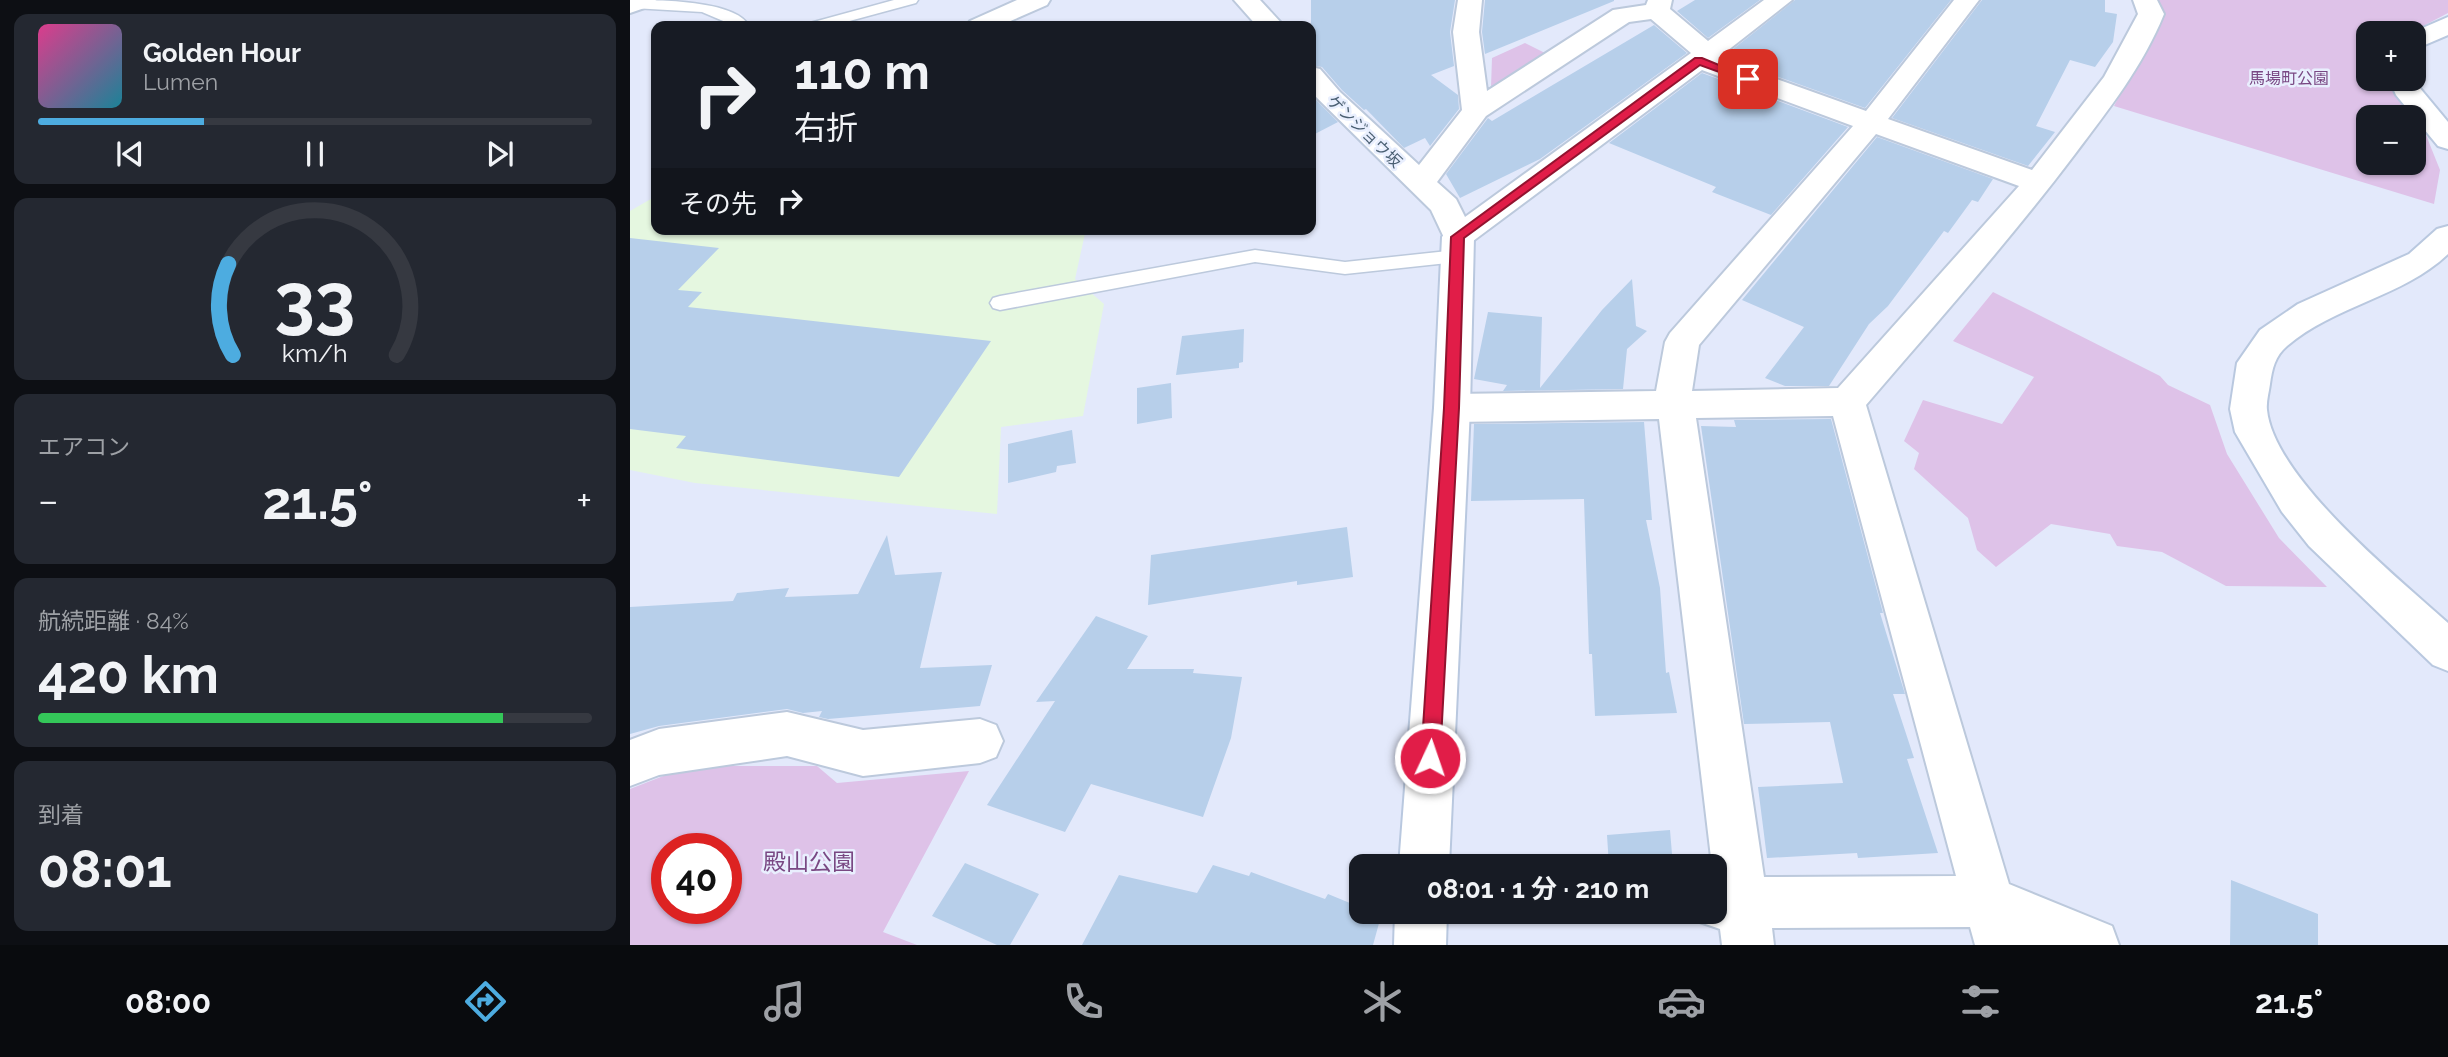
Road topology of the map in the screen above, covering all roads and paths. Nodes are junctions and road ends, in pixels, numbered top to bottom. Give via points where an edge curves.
1 (911, 0) edge
2 (1038, 0) edge
3 (1247, 0) edge
4 (1470, 0) edge
5 (1780, 0) edge
6 (1967, 0) edge
7 (2145, 0) edge
8 (636, 3) edge
9 (1658, 5) edge
10 (738, 21) edge
11 (833, 21) edge
12 (990, 21) edge
13 (1266, 21) edge
14 (2448, 25) edge
15 (2426, 36) edge
16 (1703, 57) junction
17 (1316, 81) edge
18 (2408, 91) edge
19 (1476, 110) junction
20 (1870, 124) junction
21 (2448, 140) edge
22 (2039, 183) junction
23 (1420, 185) junction
24 (2448, 236) edge
25 (1457, 246) junction
26 (1000, 303) dead end
27 (1847, 402) junction
28 (1676, 405) junction
29 (1452, 408) junction
30 (2443, 639) edge
31 (980, 741) dead end
32 (630, 763) edge
33 (1425, 854) edge
34 (1735, 917) edge
35 (1995, 923) edge
36 (1421, 924) edge
37 (1420, 945) edge
38 (2093, 945) edge

1 - 11 lane
2 - 12 street
3 - 13 street
4 - 19 street via 1466,32
5 - 16 street
6 - 20 street
7 - 22 street via 2151,14 2121,74
8 - 10 lane via 713,10
9 - 16 street
9 - 19 street via 1622,15
14 - 15 street
16 - 20 street
16 - 25 street
17 - 23 street, ゲンジョウ坂
18 - 21 street
19 - 23 street
20 - 22 street
20 - 28 street via 1682,342
22 - 27 street
23 - 25 street, ゲンジョウ坂 via 1445,206
24 - 30 street via 2420,262 2310,312 2272,338 2255,363 2248,409 2260,443 2323,534
25 - 26 lane via 1345,268 1255,257
25 - 29 street
27 - 28 street
27 - 35 street
28 - 29 street
28 - 34 street
29 - 33 street
31 - 32 street via 863,753 787,734 659,752
34 - 35 street
35 - 38 street
36 - 37 street

